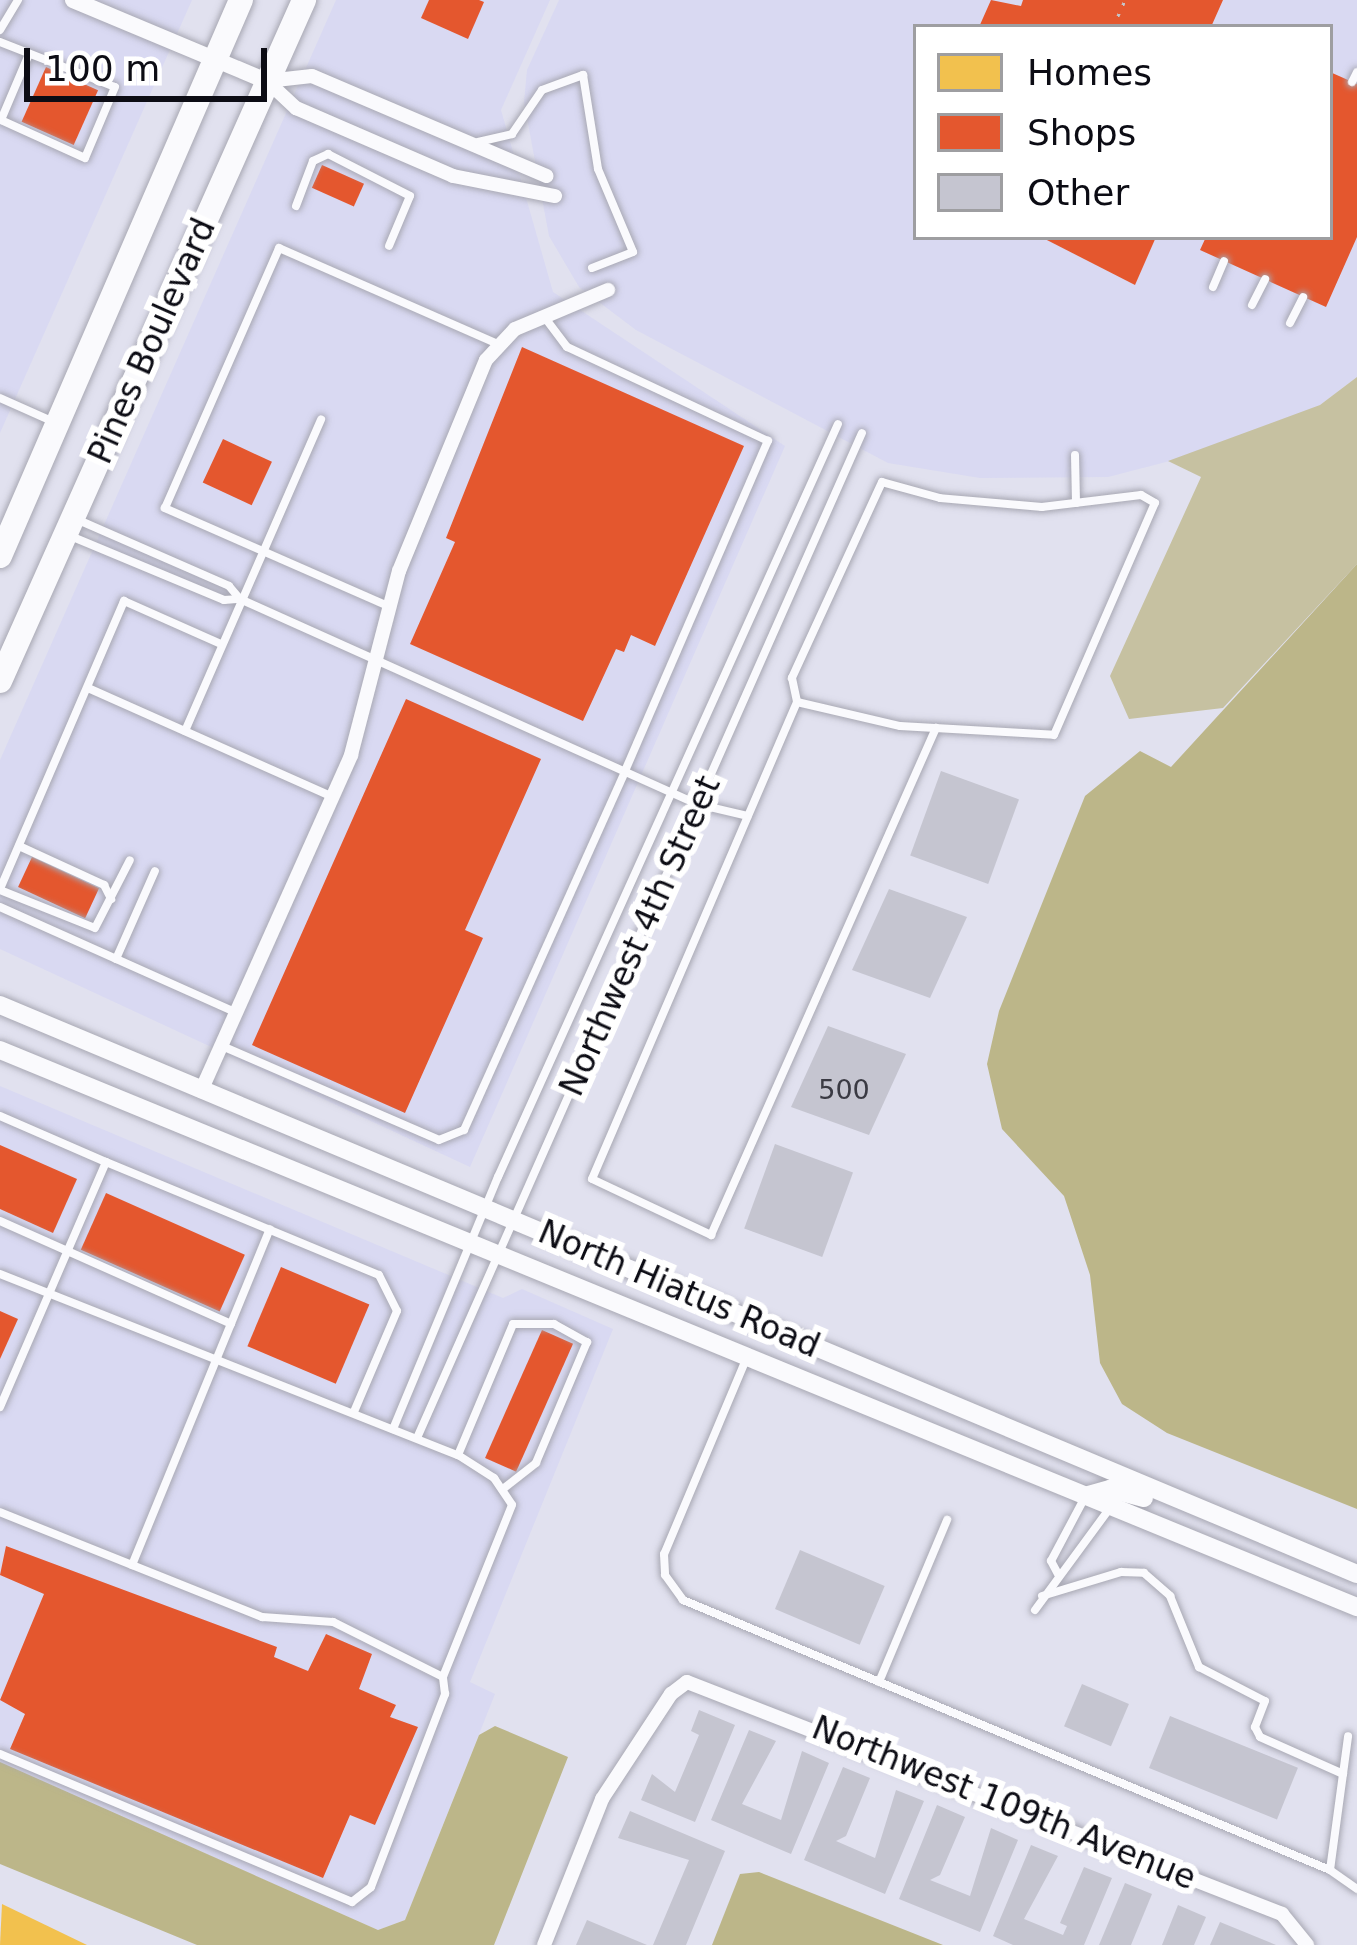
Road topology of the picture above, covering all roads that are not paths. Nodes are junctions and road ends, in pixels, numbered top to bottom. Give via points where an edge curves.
1 (18, 0) edge
2 (73, 0) edge
3 (241, 0) edge
4 (304, 0) edge
5 (0, 30) edge
6 (0, 42) edge
7 (29, 54) junction
8 (215, 59) junction
9 (267, 80) junction
10 (465, 141) junction
11 (547, 176) dead end
12 (555, 196) dead end
13 (296, 206) dead end
14 (389, 246) dead end
15 (1224, 261) dead end
16 (592, 268) dead end
17 (1265, 279) dead end
18 (1213, 287) dead end
19 (608, 290) dead end
20 (1303, 297) dead end
21 (1252, 305) dead end
22 (544, 317) junction
23 (1290, 323) dead end
24 (499, 344) junction
25 (0, 398) edge
26 (320, 419) dead end
27 (59, 424) junction
28 (838, 424) dead end
29 (862, 434) dead end
30 (1076, 455) dead end
31 (1076, 502) junction
32 (70, 526) junction
33 (263, 551) junction
34 (0, 556) edge
35 (240, 599) junction
36 (390, 607) junction
37 (221, 644) junction
38 (376, 658) junction
39 (0, 682) edge
40 (88, 688) junction
41 (797, 702) junction
42 (936, 728) junction
43 (185, 731) junction
44 (625, 771) junction
45 (672, 792) junction
46 (333, 797) junction
47 (697, 804) junction
48 (748, 816) junction
49 (19, 846) junction
50 (130, 860) dead end
51 (155, 871) dead end
52 (0, 890) edge
53 (111, 899) junction
54 (0, 907) edge
55 (116, 958) junction
56 (0, 1005) edge
57 (237, 1013) junction
58 (222, 1046) junction
59 (0, 1050) edge
60 (201, 1091) junction
61 (0, 1116) edge
62 (106, 1162) junction
63 (486, 1206) junction
64 (515, 1218) junction
65 (0, 1221) edge
66 (270, 1229) junction
67 (472, 1240) junction
68 (500, 1250) junction
69 (67, 1255) junction
70 (0, 1274) edge
71 (52, 1291) junction
72 (231, 1324) junction
73 (749, 1354) junction
74 (218, 1357) junction
75 (0, 1407) edge
76 (354, 1412) junction
77 (393, 1429) junction
78 (417, 1438) junction
79 (458, 1456) junction
80 (503, 1489) junction
81 (1085, 1496) junction
82 (1113, 1506) junction
83 (0, 1512) edge
84 (947, 1520) dead end
85 (1272, 1538) junction
86 (132, 1565) junction
87 (1058, 1574) junction
88 (1357, 1574) edge
89 (1042, 1596) junction
90 (1357, 1607) edge
91 (1035, 1610) dead end
92 (443, 1677) junction
93 (879, 1682) junction
94 (1348, 1736) dead end
95 (0, 1754) edge
96 (1343, 1774) junction
97 (1330, 1870) junction
98 (1357, 1889) edge
99 (544, 1945) edge
100 (1307, 1945) edge

1 - 5 lane
2 - 8 street
3 - 8 highway, Pines Boulevard
4 - 9 highway, Pines Boulevard
6 - 7 lane
7 - 7 lane via 1,120 85,158 115,87
8 - 9 street
8 - 27 highway, Pines Boulevard
9 - 10 street via 312,76
9 - 12 street via 296,108 453,176
9 - 32 highway, Pines Boulevard
10 - 11 street
10 - 16 lane via 512,134 542,90 583,75 598,169 633,252
13 - 14 lane via 319,152 404,187 411,205
15 - 18 lane
17 - 21 lane
19 - 22 street
20 - 23 lane
22 - 24 street
22 - 44 lane via 567,347 769,441
24 - 33 lane via 279,248 165,508
24 - 36 street
25 - 27 lane
26 - 33 lane
27 - 34 highway, Pines Boulevard
28 - 45 lane, Northwest 4th Street
29 - 47 lane, Northwest 4th Street
30 - 31 lane
31 - 41 lane via 940,498 882,482 793,678
31 - 42 lane via 1151,496 1156,515 1054,735
32 - 35 lane via 224,600
32 - 35 lane via 229,586
32 - 39 highway, Pines Boulevard
33 - 35 lane
33 - 36 lane
35 - 37 lane
35 - 38 lane
36 - 38 street
37 - 40 lane via 124,601
37 - 43 lane
38 - 44 lane
38 - 46 street
40 - 43 lane
40 - 49 lane
41 - 42 lane
41 - 48 lane
42 - 48 lane via 711,1235 592,1179
43 - 46 lane
44 - 45 lane
44 - 58 lane via 464,1130 439,1140
45 - 47 lane
45 - 63 lane, Northwest 4th Street
46 - 57 street
47 - 48 lane
47 - 64 lane, Northwest 4th Street
49 - 52 lane
49 - 53 lane via 104,885
50 - 53 lane
51 - 55 lane
52 - 53 lane via 85,929 100,922
54 - 55 lane
55 - 57 lane
56 - 60 main road, North Hiatus Road
57 - 58 street
58 - 60 street
59 - 67 main road, North Hiatus Road
60 - 63 main road, North Hiatus Road
61 - 62 lane
62 - 66 lane
62 - 69 lane
63 - 64 main road, North Hiatus Road
63 - 67 lane, Northwest 4th Street
64 - 68 lane, Northwest 4th Street
64 - 85 main road, North Hiatus Road
65 - 69 lane
66 - 72 lane
66 - 76 lane via 380,1275 392,1292 397,1311
67 - 68 main road, North Hiatus Road
67 - 77 lane, Northwest 4th Street
68 - 73 main road, North Hiatus Road
68 - 78 lane, Northwest 4th Street
69 - 71 lane
69 - 72 lane
70 - 71 lane
71 - 74 lane
71 - 75 lane
72 - 74 lane
73 - 81 main road, North Hiatus Road
73 - 93 lane via 664,1554 665,1575 683,1600
74 - 76 lane
74 - 86 lane
76 - 77 lane
77 - 78 lane
78 - 79 lane
79 - 80 lane
79 - 80 lane via 513,1324 554,1324 586,1342 536,1463
80 - 92 lane via 512,1505
81 - 82 main road, North Hiatus Road
81 - 85 main road via 1124,1491 1256,1542
81 - 87 lane via 1051,1561
82 - 87 lane via 1093,1522 1072,1567
82 - 90 main road, North Hiatus Road
83 - 86 lane
84 - 93 lane
85 - 88 main road, North Hiatus Road
86 - 92 lane via 262,1617 333,1622
87 - 89 lane
89 - 91 lane
89 - 96 lane via 1121,1571 1144,1574 1169,1596 1198,1667 1265,1701 1255,1726 1260,1737
92 - 95 lane via 445,1694 371,1887 352,1902
93 - 97 lane
94 - 96 lane
96 - 97 lane
97 - 98 lane
99 - 100 street, Northwest 109th Avenue via 602,1799 670,1694 687,1682 1282,1914

